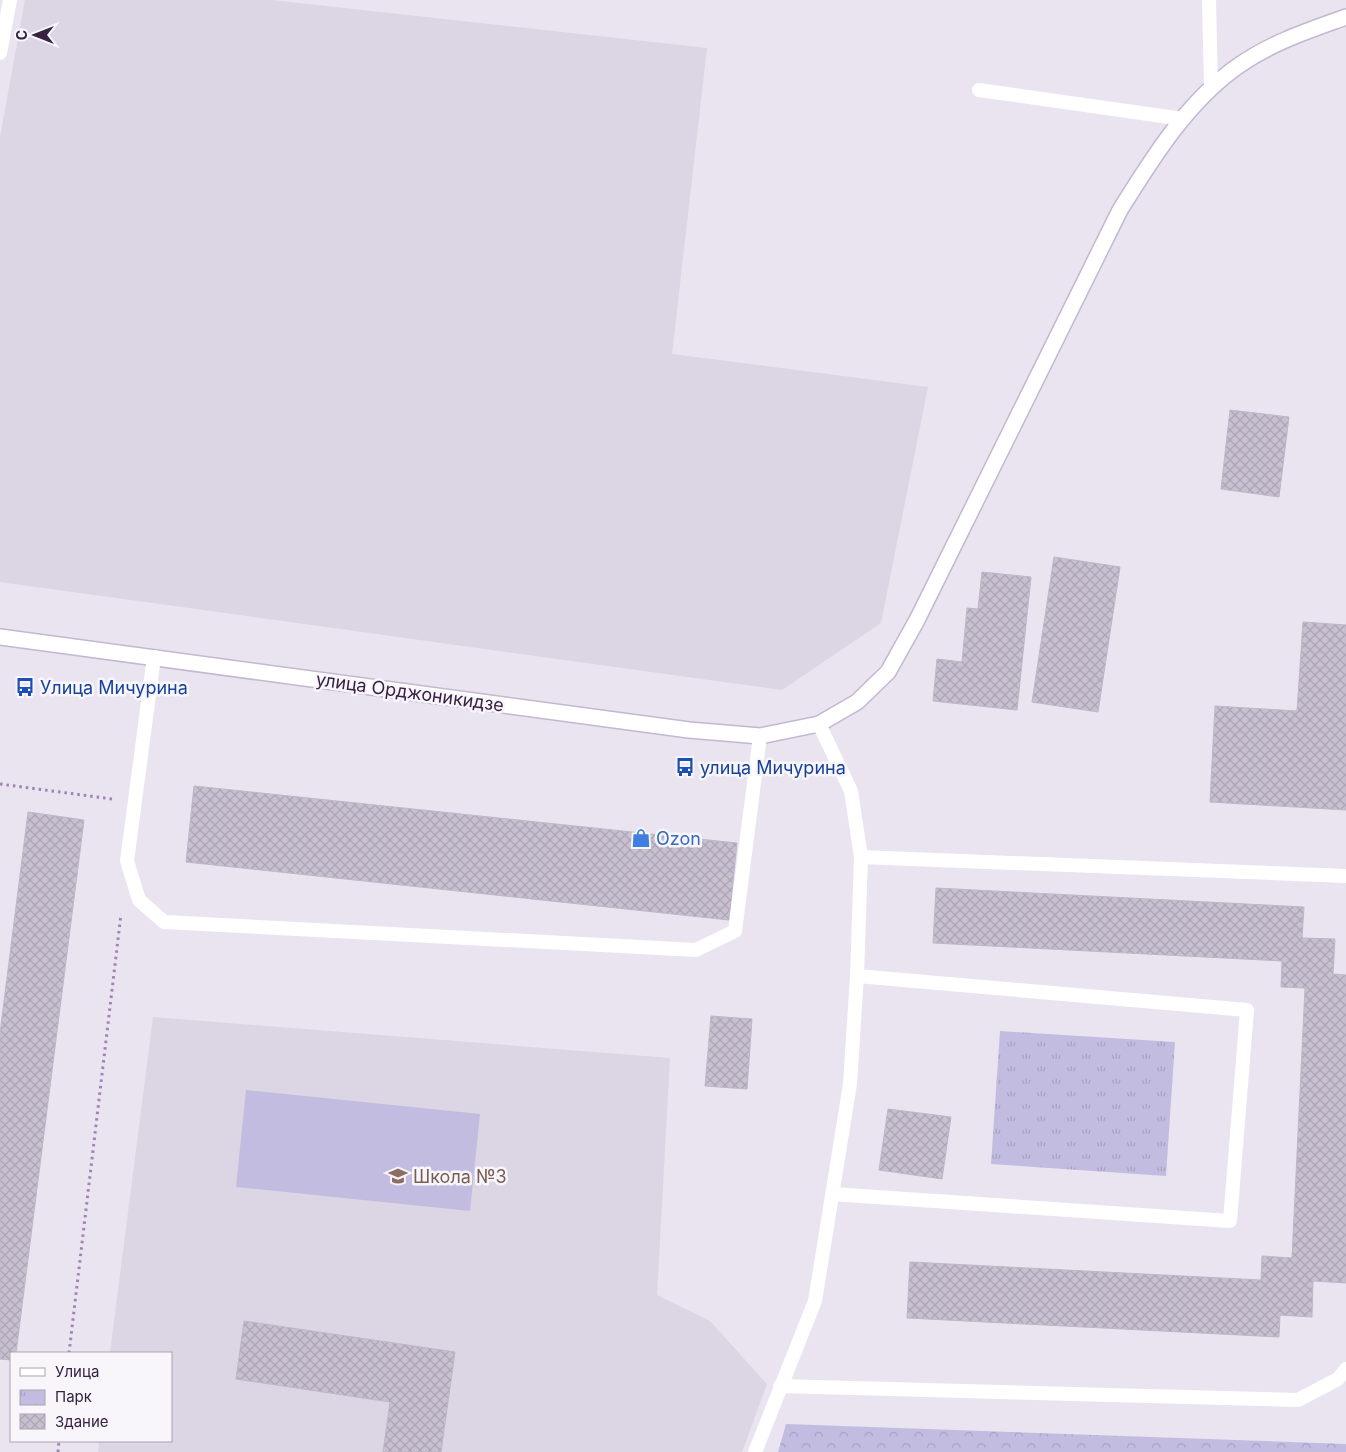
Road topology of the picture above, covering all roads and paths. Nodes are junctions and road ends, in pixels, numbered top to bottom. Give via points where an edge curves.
1 (10, 0) edge
2 (1209, 0) edge
3 (1346, 17) edge
4 (0, 53) edge
5 (1211, 86) junction
6 (980, 90) dead end
7 (1183, 119) junction
8 (0, 637) edge
9 (154, 656) junction
10 (819, 724) junction
11 (760, 736) junction
12 (0, 784) edge
13 (135, 802) junction
14 (861, 857) junction
15 (1346, 876) edge
16 (121, 910) dead end
17 (857, 976) junction
18 (832, 1194) junction
19 (69, 1352) edge
20 (1346, 1369) edge
21 (780, 1386) junction
22 (755, 1452) edge

1 - 4 lane
2 - 5 lane
3 - 5 street, улица Орджоникидзе via 1287,39 1242,63
5 - 7 street, улица Орджоникидзе
6 - 7 lane
7 - 10 street, улица Орджоникидзе via 1146,168 1120,210 917,620 888,672 857,702
8 - 9 street, улица Орджоникидзе
9 - 11 street, улица Орджоникидзе via 689,730
9 - 13 lane
10 - 11 street, улица Орджоникидзе
10 - 14 lane via 851,791
11 - 13 lane via 735,930 696,950 164,922 139,900 127,861
12 - 13 path
14 - 15 lane
14 - 17 lane
16 - 19 path
17 - 18 lane via 850,1084
17 - 18 lane via 1247,1010 1230,1221
18 - 21 lane via 815,1300
20 - 21 lane via 1338,1380 1298,1400
21 - 22 lane

